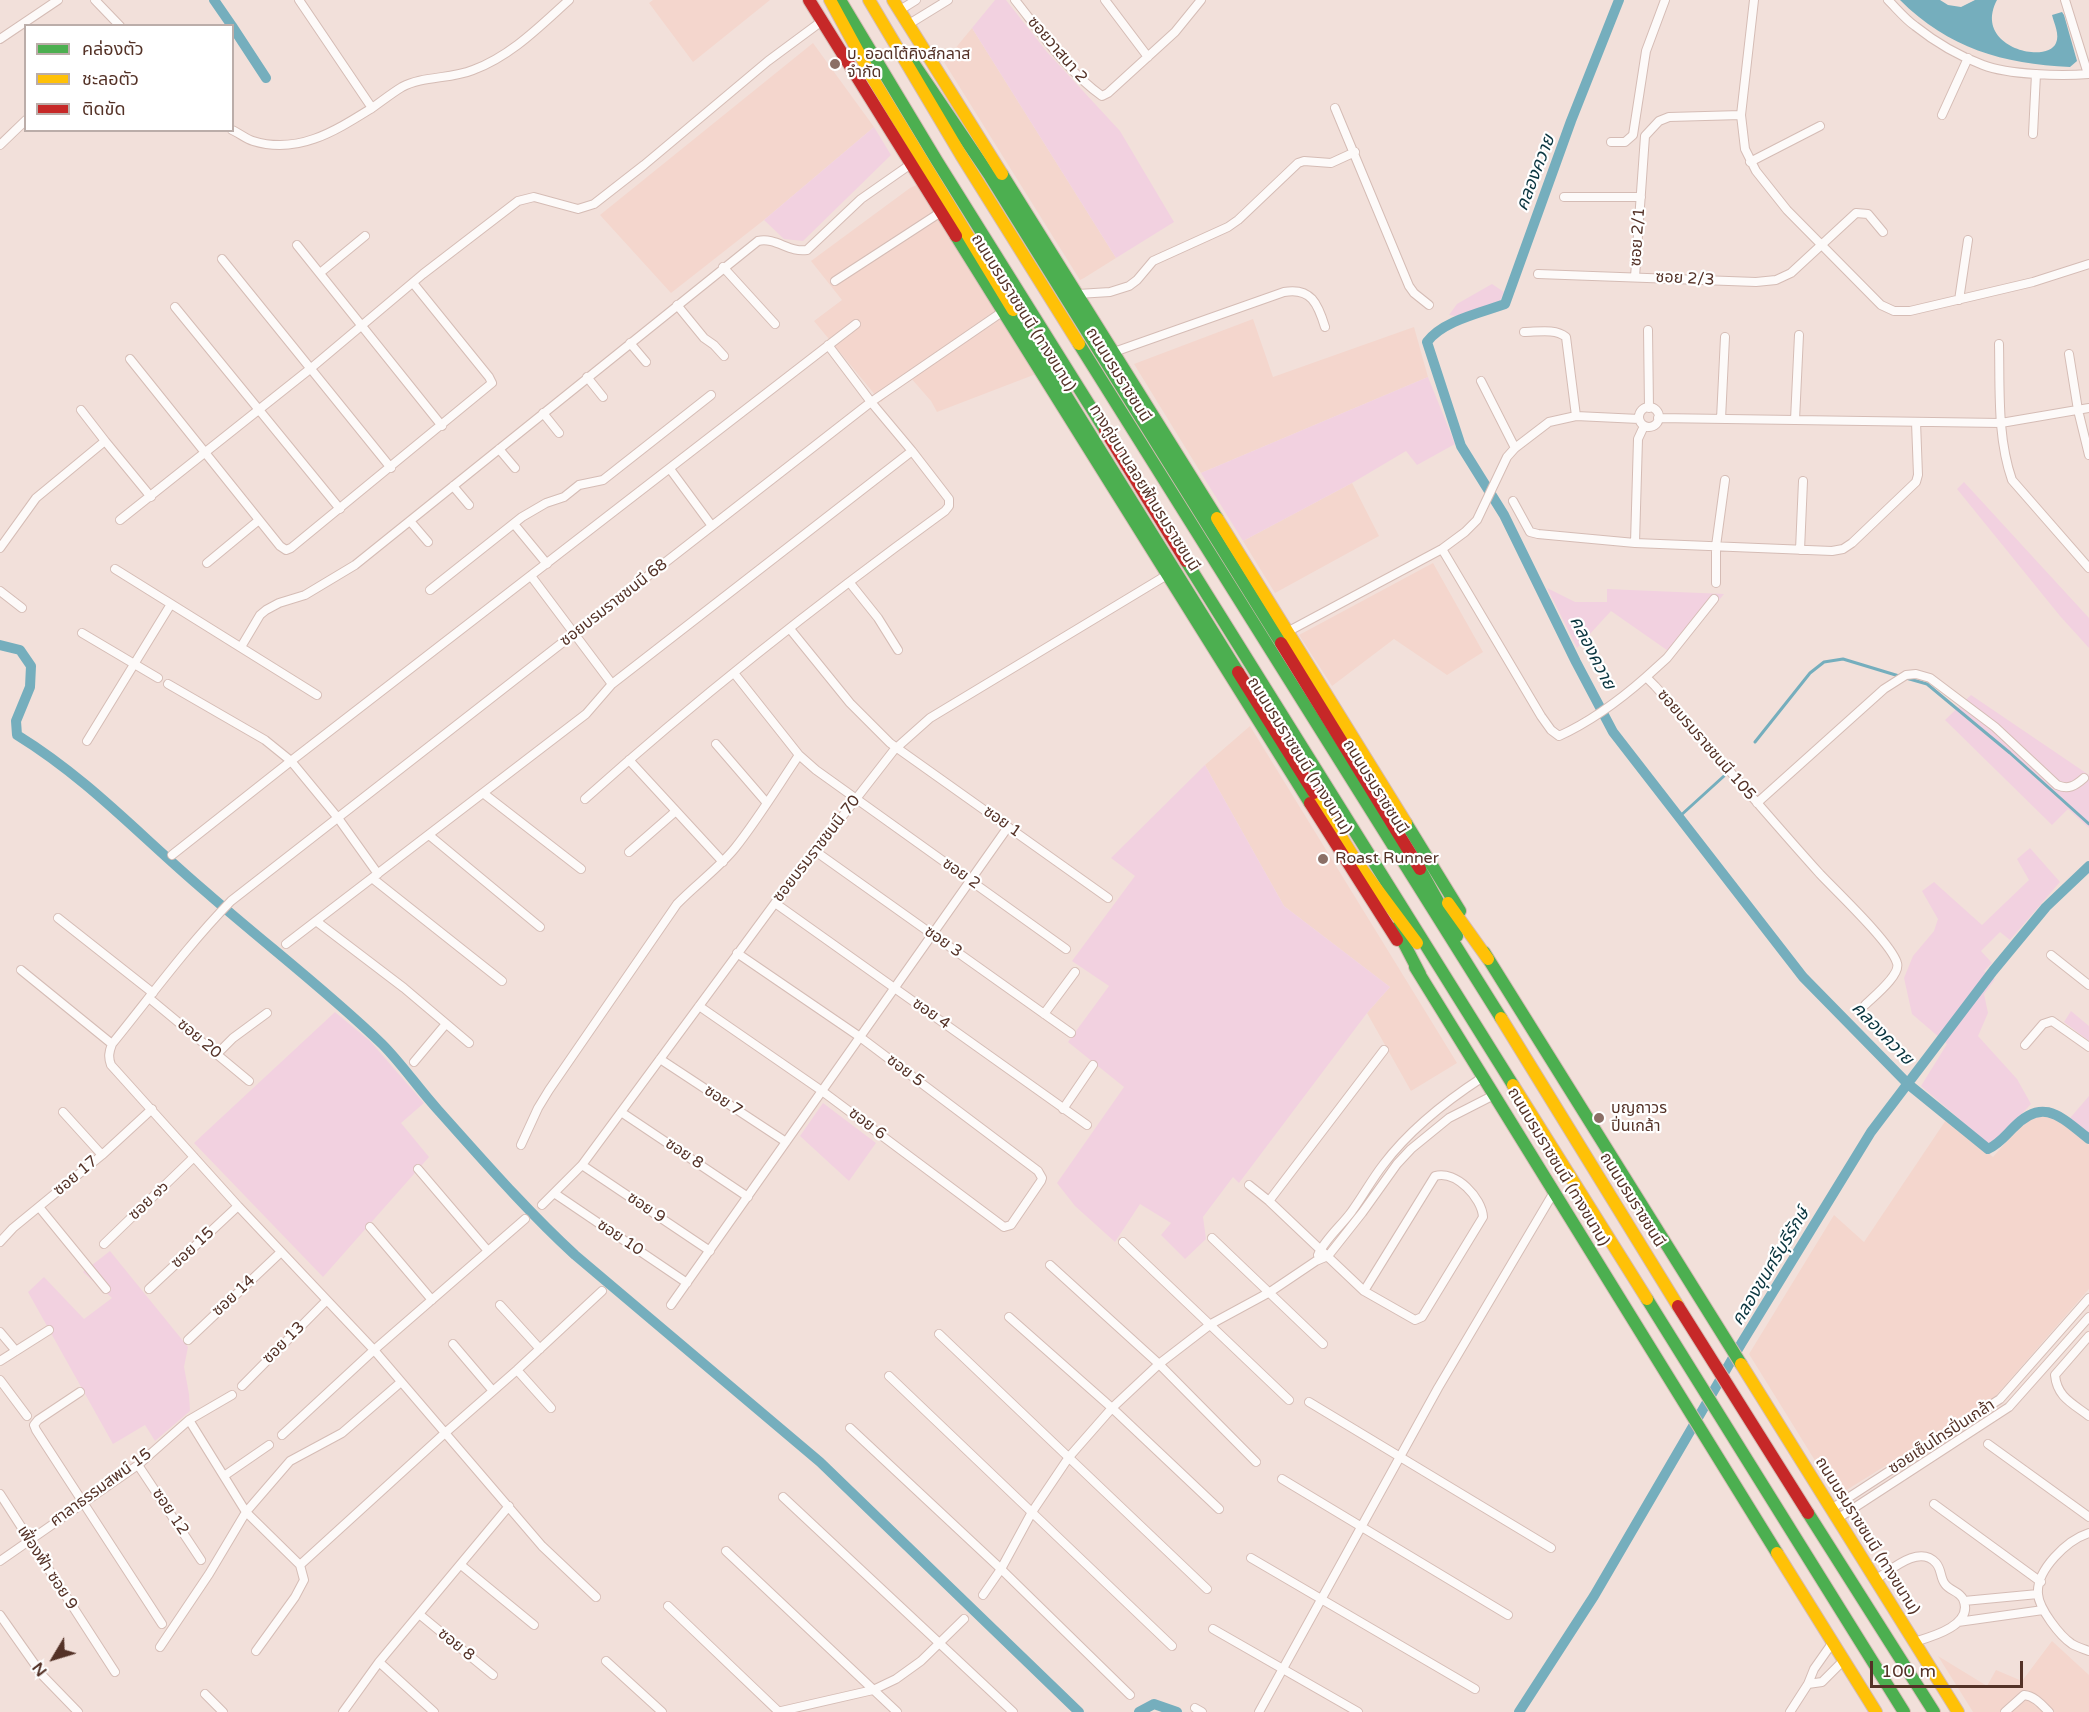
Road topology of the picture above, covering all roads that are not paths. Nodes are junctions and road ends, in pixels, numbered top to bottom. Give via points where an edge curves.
1 (58, 0) edge
2 (95, 0) edge
3 (299, 0) edge
4 (569, 0) edge
5 (809, 0) edge
6 (830, 0) edge
7 (840, 0) edge
8 (870, 0) edge
9 (916, 0) edge
10 (948, 0) edge
11 (1015, 0) edge
12 (1105, 0) edge
13 (1665, 0) edge
14 (1754, 0) edge
15 (1888, 0) edge
16 (2065, 0) edge
17 (1195, 2) edge
18 (897, 5) edge
19 (822, 21) junction
20 (118, 24) edge
21 (909, 24) junction
22 (0, 39) edge
23 (1148, 57) junction
24 (1968, 58) junction
25 (2036, 74) junction
26 (2088, 74) edge
27 (372, 108) junction
28 (1335, 108) dead end
29 (1741, 115) junction
30 (1942, 115) dead end
31 (24, 122) edge
32 (1820, 126) dead end
33 (234, 131) edge
34 (2032, 134) dead end
35 (1611, 142) dead end
36 (0, 145) edge
37 (1355, 152) junction
38 (1750, 162) junction
39 (911, 164) junction
40 (1564, 197) dead end
41 (1641, 197) junction
42 (941, 212) junction
43 (1883, 232) dead end
44 (365, 236) dead end
45 (1968, 240) dead end
46 (297, 245) dead end
47 (1820, 245) junction
48 (222, 260) dead end
49 (2089, 264) edge
50 (723, 267) junction
51 (320, 273) junction
52 (1538, 274) dead end
53 (1635, 277) junction
54 (835, 281) dead end
55 (413, 283) junction
56 (1078, 294) junction
57 (1959, 300) junction
58 (677, 305) junction
59 (1429, 305) dead end
60 (175, 307) dead end
61 (1002, 312) junction
62 (775, 324) dead end
63 (855, 324) dead end
64 (363, 325) junction
65 (1324, 327) dead end
66 (1648, 330) dead end
67 (1524, 332) dead end
68 (1799, 335) dead end
69 (1725, 337) dead end
70 (630, 343) junction
71 (1999, 344) dead end
72 (828, 345) junction
73 (1114, 352) junction
74 (2070, 354) dead end
75 (724, 356) dead end
76 (130, 360) dead end
77 (646, 362) dead end
78 (310, 369) junction
79 (588, 377) junction
80 (1481, 381) dead end
81 (711, 395) dead end
82 (603, 397) dead end
83 (871, 402) junction
84 (1650, 408) junction
85 (2089, 408) edge
86 (81, 410) dead end
87 (2078, 410) junction
88 (258, 411) junction
89 (543, 413) junction
90 (1576, 416) junction
91 (1658, 418) junction
92 (1721, 419) junction
93 (1795, 420) junction
94 (1641, 422) junction
95 (1916, 422) junction
96 (2001, 423) junction
97 (442, 426) junction
98 (559, 434) dead end
99 (105, 441) junction
100 (1515, 448) junction
101 (499, 449) junction
102 (912, 451) junction
103 (206, 453) junction
104 (2089, 455) edge
105 (391, 468) junction
106 (515, 468) dead end
107 (670, 469) junction
108 (1725, 480) dead end
109 (1803, 481) dead end
110 (453, 486) junction
111 (151, 497) junction
112 (1513, 501) dead end
113 (469, 505) dead end
114 (340, 509) junction
115 (120, 520) dead end
116 (259, 520) junction
117 (410, 521) junction
118 (514, 524) junction
119 (712, 526) junction
120 (428, 542) dead end
121 (1635, 543) junction
122 (1716, 546) junction
123 (0, 548) edge
124 (1442, 549) junction
125 (1800, 550) junction
126 (207, 563) dead end
127 (547, 564) junction
128 (2089, 568) edge
129 (115, 569) dead end
130 (1167, 575) junction
131 (531, 576) junction
132 (850, 583) junction
133 (1716, 583) dead end
134 (430, 590) dead end
135 (0, 591) edge
136 (1714, 599) dead end
137 (171, 604) junction
138 (22, 608) dead end
139 (790, 628) junction
140 (1287, 632) junction
141 (82, 633) dead end
142 (574, 634) junction
143 (241, 647) junction
144 (898, 650) dead end
145 (134, 664) junction
146 (734, 673) junction
147 (1646, 677) junction
148 (158, 678) dead end
149 (168, 684) dead end
150 (612, 684) junction
151 (317, 695) dead end
152 (87, 741) dead end
153 (716, 744) dead end
154 (897, 747) junction
155 (799, 755) junction
156 (629, 760) junction
157 (291, 761) junction
158 (2084, 778) dead end
159 (483, 793) junction
160 (585, 799) dead end
161 (856, 799) junction
162 (766, 802) junction
163 (1757, 803) junction
164 (676, 811) junction
165 (338, 818) junction
166 (1008, 827) junction
167 (429, 835) junction
168 (1410, 850) junction
169 (814, 851) junction
170 (629, 852) dead end
171 (172, 855) dead end
172 (1356, 861) junction
173 (723, 862) junction
174 (581, 869) dead end
175 (375, 876) junction
176 (971, 880) junction
177 (1108, 898) dead end
178 (775, 903) junction
179 (58, 918) dead end
180 (316, 921) junction
181 (540, 927) dead end
182 (932, 935) junction
183 (286, 944) dead end
184 (1066, 949) dead end
185 (737, 953) junction
186 (2051, 955) dead end
187 (1488, 959) junction
188 (21, 970) dead end
189 (1074, 972) dead end
190 (1420, 974) junction
191 (1474, 974) junction
192 (502, 981) dead end
193 (1449, 983) junction
194 (2089, 986) edge
195 (895, 988) junction
196 (151, 995) junction
197 (1865, 1005) dead end
198 (699, 1006) junction
199 (267, 1013) dead end
200 (1044, 1014) junction
201 (445, 1024) junction
202 (1071, 1033) dead end
203 (860, 1037) junction
204 (469, 1043) dead end
205 (112, 1044) junction
206 (2025, 1046) dead end
207 (2089, 1047) edge
208 (1384, 1050) dead end
209 (217, 1054) junction
210 (660, 1059) junction
211 (414, 1062) dead end
212 (1093, 1065) dead end
213 (1483, 1077) junction
214 (249, 1081) dead end
215 (822, 1091) junction
216 (1494, 1095) junction
217 (1452, 1097) junction
218 (152, 1109) junction
219 (1064, 1109) junction
220 (1460, 1111) junction
221 (63, 1112) dead end
222 (621, 1112) junction
223 (1087, 1125) dead end
224 (786, 1142) junction
225 (521, 1145) dead end
226 (102, 1155) junction
227 (194, 1158) junction
228 (582, 1165) junction
229 (418, 1169) dead end
230 (1249, 1185) dead end
231 (554, 1192) junction
232 (1554, 1192) junction
233 (748, 1197) junction
234 (1269, 1201) junction
235 (1026, 1203) joint
236 (542, 1204) dead end
237 (238, 1206) junction
238 (39, 1207) junction
239 (525, 1219) dead end
240 (370, 1227) dead end
241 (1212, 1238) dead end
242 (0, 1242) edge
243 (1123, 1242) dead end
244 (104, 1244) dead end
245 (1320, 1250) junction
246 (488, 1251) junction
247 (710, 1251) junction
248 (281, 1252) junction
249 (1328, 1256) junction
250 (1316, 1261) junction
251 (1050, 1265) dead end
252 (687, 1283) junction
253 (106, 1289) dead end
254 (149, 1289) dead end
255 (602, 1291) dead end
256 (1364, 1291) junction
257 (1270, 1292) junction
258 (2089, 1298) edge
259 (432, 1300) junction
260 (326, 1301) junction
261 (500, 1305) dead end
262 (672, 1305) dead end
263 (1009, 1317) dead end
264 (2089, 1317) edge
265 (1211, 1324) junction
266 (49, 1330) dead end
267 (0, 1332) edge
268 (939, 1335) dead end
269 (2089, 1336) edge
270 (188, 1340) dead end
271 (453, 1344) dead end
272 (1323, 1344) dead end
273 (540, 1349) junction
274 (374, 1350) junction
275 (16, 1351) junction
276 (0, 1361) edge
277 (1159, 1364) junction
278 (517, 1370) junction
279 (889, 1376) dead end
280 (0, 1380) edge
281 (402, 1382) junction
282 (242, 1386) dead end
283 (493, 1391) junction
284 (80, 1392) dead end
285 (231, 1395) dead end
286 (1289, 1400) dead end
287 (1309, 1402) dead end
288 (551, 1408) dead end
289 (1112, 1408) junction
290 (27, 1416) dead end
291 (2089, 1416) edge
292 (189, 1420) junction
293 (850, 1428) dead end
294 (445, 1433) junction
295 (282, 1435) dead end
296 (1988, 1444) dead end
297 (269, 1445) dead end
298 (1399, 1456) junction
299 (1069, 1457) junction
300 (1256, 1462) dead end
301 (138, 1465) junction
302 (224, 1476) junction
303 (1282, 1479) dead end
304 (0, 1494) edge
305 (783, 1497) dead end
306 (83, 1502) junction
307 (1934, 1504) dead end
308 (509, 1506) junction
309 (1219, 1509) dead end
310 (246, 1512) junction
311 (1032, 1512) junction
312 (1834, 1514) junction
313 (2089, 1517) edge
314 (1361, 1527) junction
315 (2089, 1533) edge
316 (29, 1540) junction
317 (1551, 1548) dead end
318 (726, 1551) dead end
319 (1251, 1558) dead end
320 (201, 1560) dead end
321 (0, 1561) edge
322 (300, 1565) junction
323 (461, 1565) junction
324 (1001, 1569) junction
325 (1875, 1580) junction
326 (2041, 1582) junction
327 (1207, 1589) dead end
328 (2038, 1594) junction
329 (982, 1595) dead end
330 (596, 1597) dead end
331 (1322, 1600) junction
332 (1964, 1601) junction
333 (668, 1606) dead end
334 (2043, 1610) junction
335 (419, 1614) junction
336 (0, 1615) edge
337 (1508, 1616) dead end
338 (964, 1619) dead end
339 (1958, 1622) junction
340 (162, 1624) dead end
341 (534, 1625) dead end
342 (1213, 1629) dead end
343 (939, 1641) junction
344 (1833, 1642) junction
345 (1914, 1642) junction
346 (1172, 1646) dead end
347 (160, 1647) dead end
348 (256, 1651) dead end
349 (2089, 1651) edge
350 (1844, 1660) junction
351 (606, 1661) dead end
352 (379, 1662) junction
353 (1284, 1670) junction
354 (115, 1672) dead end
355 (493, 1675) dead end
356 (1808, 1684) junction
357 (1475, 1689) dead end
358 (873, 1690) junction
359 (205, 1694) dead end
360 (1130, 1695) dead end
361 (346, 1711) edge
362 (78, 1712) edge
363 (223, 1712) edge
364 (434, 1712) edge
365 (662, 1712) edge
366 (778, 1712) edge
367 (897, 1712) edge
368 (1013, 1712) edge
369 (1259, 1712) edge
370 (1358, 1712) edge
371 (1790, 1712) edge
372 (1876, 1712) edge
373 (1904, 1712) edge
374 (1934, 1712) edge
375 (1958, 1712) edge
376 (2005, 1712) edge
377 (2049, 1712) edge

1 - 22 street
2 - 20 street
3 - 27 street
4 - 27 street via 500,56 474,70 402,87
5 - 19 main road, ถนนบรมราชชนนี (ทางขนาน)
6 - 172 main road, ทางคู่ขนานลอยฟ้าบรมราชชนนี via 946,202
7 - 193 main road
8 - 168 main road, ทางคู่ขนานลอยฟ้าบรมราชชนนี via 962,133
8 - 191 main road, ถนนบรมราชชนนี via 961,155
9 - 18 street
10 - 21 street
11 - 23 street, ซอยวาสนา 2 via 1053,49 1083,82 1102,96
12 - 23 street
13 - 35 street via 1646,51 1633,135 1625,142
14 - 29 street
15 - 24 street via 1913,25
16 - 26 street
17 - 23 street via 1175,32
18 - 21 main road, ถนนบรมราชชนนี (ทางขนาน)
19 - 39 main road, ถนนบรมราชชนนี (ทางขนาน)
19 - 55 street via 594,204 578,209 534,197 518,201
21 - 56 main road, ถนนบรมราชชนนี (ทางขนาน)
24 - 25 street via 1984,66
24 - 30 street
25 - 26 street
25 - 34 street
27 - 33 street via 314,140 297,144 253,141
28 - 37 street
29 - 38 street via 1742,137
29 - 41 street, ซอย 2/1 via 1669,117 1659,122 1645,136
31 - 36 street
32 - 38 street
37 - 56 street via 1330,163 1298,163 1238,220 1153,261 1129,286
37 - 59 street via 1408,285
38 - 47 street
39 - 42 main road, ถนนบรมราชชนนี (ทางขนาน)
39 - 50 street via 861,199 807,250 798,252 766,239
40 - 41 street
41 - 53 street, ซอย 2/1
42 - 54 street
42 - 61 main road, ถนนบรมราชชนนี (ทางขนาน)
43 - 47 street, ซอย 2/3 via 1868,214 1856,213
44 - 51 street
45 - 57 street
46 - 51 street
47 - 53 street, ซอย 2/3 via 1791,273 1776,280
47 - 57 street via 1881,304 1894,311
48 - 78 street
49 - 57 street
50 - 58 street
50 - 62 street
51 - 64 street
52 - 53 street, ซอย 2/3
55 - 64 street
55 - 97 street via 492,384
56 - 73 main road, ถนนบรมราชชนนี (ทางขนาน)
58 - 70 street
58 - 75 street
60 - 88 street
61 - 83 street, ซอยบรมราชชนนี 68
61 - 130 main road, ถนนบรมราชชนนี (ทางขนาน)
63 - 72 street
64 - 78 street
64 - 97 street
65 - 73 street via 1320,310 1312,299 1294,290
66 - 84 street
67 - 90 street via 1561,333 1566,337
68 - 93 street
69 - 92 street
70 - 77 street
70 - 79 street
71 - 96 street
72 - 83 street
72 - 107 street
73 - 140 main road, ถนนบรมราชชนนี (ทางขนาน)
74 - 87 street
76 - 103 street
78 - 88 street
78 - 105 street
79 - 82 street
79 - 89 street
80 - 100 street
81 - 118 street via 603,480 579,485
83 - 102 street
83 - 119 street, ซอยบรมราชชนนี 68
84 - 91 street
84 - 94 street via 1642,411
85 - 87 street
86 - 99 street
87 - 96 street
87 - 104 street
88 - 103 street
88 - 114 street
89 - 98 street
89 - 101 street
90 - 94 street
90 - 100 street via 1550,422
91 - 92 street
91 - 94 street via 1652,427
92 - 93 street
93 - 95 street
94 - 121 street
95 - 96 street
95 - 125 street via 1918,475 1911,488 1843,549
96 - 128 street via 2012,480
97 - 105 street
99 - 111 street
99 - 123 street via 36,498
100 - 124 street via 1477,520
101 - 106 street
101 - 110 street
102 - 132 street via 949,500 949,507
102 - 150 street
103 - 111 street
103 - 116 street
105 - 114 street
107 - 119 street
107 - 127 street
108 - 122 street
109 - 125 street
110 - 113 street
110 - 117 street
111 - 115 street
112 - 121 street via 1530,532
114 - 116 street via 285,550
116 - 126 street
117 - 120 street
117 - 143 street via 355,566 305,595 266,610
118 - 127 street
118 - 134 street
119 - 142 street, ซอยบรมราชชนนี 68
121 - 122 street
122 - 125 street
122 - 133 street
124 - 140 street
124 - 147 street, ซอยบรมราชชนนี 105 via 1551,730 1559,736 1628,693
127 - 131 street
129 - 137 street
130 - 154 street, ซอยบรมราชชนนี 70 via 930,718
130 - 190 main road, ถนนบรมราชชนนี (ทางขนาน)
131 - 142 street
131 - 157 street
132 - 139 street
132 - 144 street
135 - 138 street
136 - 147 street
137 - 143 street
137 - 145 street
139 - 146 street
139 - 154 street, ซอย 1 via 849,703
140 - 187 main road, ถนนบรมราชชนนี (ทางขนาน)
141 - 145 street
142 - 150 street
142 - 165 street, ซอยบรมราชชนนี 68
143 - 151 street
145 - 148 street
145 - 152 street
146 - 155 street, ซอย 2
146 - 156 street
147 - 163 street, ซอยบรมราชชนนี 105
149 - 157 street via 265,740
150 - 159 street via 586,714
153 - 162 street
154 - 161 street, ซอยบรมราชชนนี 70
154 - 166 street, ซอย 1
155 - 161 street, ซอย 2
155 - 162 street
156 - 160 street
156 - 164 street
157 - 165 street
157 - 171 street
158 - 163 street via 2070,788 2056,785 1995,727 1930,678 1916,674 1902,677 1884,689
159 - 167 street
159 - 174 street
161 - 169 street, ซอยบรมราชชนนี 70
161 - 176 street, ซอย 2
162 - 173 street
163 - 197 street, ซอยบรมราชชนนี 105 via 1884,942 1897,963 1889,982
164 - 170 street
164 - 173 street
165 - 175 street
165 - 196 street, ซอยบรมราชชนนี 68 via 231,901
166 - 176 street
166 - 177 street, ซอย 1
167 - 175 street
167 - 181 street
168 - 187 main road
168 - 191 main road, ทางคู่ขนานลอยฟ้าบรมราชชนนี via 1456,931
169 - 178 street, ซอยบรมราชชนนี 70
169 - 182 street, ซอย 3
172 - 190 main road
172 - 193 main road, ทางคู่ขนานลอยฟ้าบรมราชชนนี
173 - 225 street via 677,904 549,1090
175 - 180 street
175 - 192 street
176 - 182 street
176 - 184 street, ซอย 2
178 - 185 street, ซอยบรมราชชนนี 70
178 - 195 street, ซอย 4
179 - 196 street, ซอย 20
180 - 183 street
180 - 201 street
182 - 195 street
182 - 200 street, ซอย 3
185 - 198 street, ซอยบรมราชชนนี 70
185 - 203 street, ซอย 5
186 - 194 street
187 - 312 main road, ถนนบรมราชชนนี (ทางขนาน)
188 - 205 street
189 - 200 street
190 - 213 main road, ถนนบรมราชชนนี (ทางขนาน)
191 - 374 main road, ถนนบรมราชชนนี via 1716,1368
193 - 373 main road
195 - 203 street
195 - 219 street, ซอย 4
196 - 205 street, ซอยบรมราชชนนี 68
196 - 209 street, ซอย 20
198 - 210 street, ซอยบรมราชชนนี 70
198 - 215 street, ซอย 6
199 - 209 street
200 - 202 street, ซอย 3
201 - 204 street
201 - 211 street
203 - 215 street
203 - 235 street, ซอย 5 via 1038,1171 1041,1181
205 - 218 street via 108,1058 111,1065
206 - 207 street via 2043,1024 2052,1021
208 - 234 street
209 - 214 street, ซอย 20
210 - 222 street, ซอยบรมราชชนนี 70
210 - 224 street, ซอย 7
212 - 219 street
213 - 216 main road, ถนนบรมราชชนนี (ทางขนาน)
213 - 217 street
215 - 224 street
215 - 235 street, ซอย 6 via 1004,1227 1009,1227
216 - 220 street
216 - 232 main road, ถนนบรมราชชนนี (ทางขนาน)
217 - 220 street
217 - 245 street via 1396,1148
218 - 226 street, ซอย 17
218 - 227 street
219 - 223 street, ซอย 4
220 - 249 street via 1434,1128 1396,1164
221 - 226 street
222 - 228 street, ซอยบรมราชชนนี 70
222 - 233 street, ซอย 8
224 - 233 street
226 - 238 street, ซอย 17
227 - 237 street
227 - 244 street, ซอย ๑๖
228 - 231 street, ซอยบรมราชชนนี 70
228 - 247 street, ซอย 9
229 - 246 street
230 - 234 street
231 - 236 street, ซอยบรมราชชนนี 70
231 - 252 street, ซอย 10
232 - 298 street
232 - 344 main road, ถนนบรมราชชนนี (ทางขนาน)
233 - 247 street
234 - 245 street
237 - 248 street
237 - 254 street, ซอย 15
238 - 242 street, ซอย 17
238 - 253 street
239 - 246 street
240 - 259 street
241 - 257 street
243 - 265 street
245 - 249 street
245 - 250 street
246 - 259 street
247 - 252 street
248 - 260 street
248 - 270 street, ซอย 14
249 - 250 street
249 - 256 street
250 - 257 street
251 - 277 street
252 - 262 street
255 - 273 street
256 - 256 street via 1435,1176 1460,1182 1483,1217 1422,1317 1411,1319
257 - 265 street
257 - 272 street
258 - 312 street, ซอยเซ็นโทรปิ่นเกล้า via 2000,1399
259 - 274 street
260 - 274 street
260 - 282 street, ซอย 13
261 - 273 street
263 - 289 street
264 - 312 street, ซอยเซ็นโทรปิ่นเกล้า via 2009,1407
265 - 277 street
265 - 286 street
266 - 275 street
267 - 275 street
268 - 299 street
269 - 291 street via 2055,1375 2057,1388 2064,1397
271 - 283 street
273 - 278 street
274 - 281 street
274 - 295 street
275 - 276 street
277 - 289 street
277 - 300 street
278 - 283 street
278 - 288 street
279 - 311 street
280 - 290 street
281 - 294 street
281 - 310 street via 342,1433 290,1461
283 - 294 street
284 - 306 street via 34,1425
285 - 292 street, ศาลาธรรมสพน์ 15
287 - 298 street
289 - 299 street
289 - 309 street
292 - 301 street, ศาลาธรรมสพน์ 15
292 - 302 street
293 - 324 street
294 - 308 street
294 - 322 street
296 - 313 street
297 - 302 street
298 - 314 street
298 - 317 street
299 - 311 street
299 - 327 street
301 - 306 street, ศาลาธรรมสพน์ 15
301 - 320 street, ซอย 12
302 - 310 street
303 - 314 street
304 - 316 street, เฟื่องฟ้า ซอย 9
305 - 343 street
306 - 316 street, ศาลาธรรมสพน์ 15
306 - 340 street
307 - 326 street
308 - 323 street
308 - 330 street via 542,1546
310 - 322 street
310 - 347 street
311 - 324 street
311 - 346 street
312 - 325 main road, ถนนบรมราชชนนี (ทางขนาน)
314 - 331 street
314 - 337 street
315 - 326 street via 2071,1541 2057,1554
316 - 321 street, ศาลาธรรมสพน์ 15
316 - 354 street, เฟื่องฟ้า ซอย 9
318 - 358 street
319 - 331 street
322 - 348 street via 304,1580
323 - 335 street
323 - 341 street
324 - 329 street
324 - 360 street
325 - 332 street via 1913,1557 1924,1557 1935,1562 1943,1582
325 - 345 main road, ถนนบรมราชชนนี (ทางขนาน)
326 - 328 street
328 - 332 street
328 - 334 street
331 - 353 street
331 - 357 street
332 - 339 street
333 - 366 street
334 - 339 street
334 - 349 street via 2072,1644
335 - 352 street
335 - 355 street, ซอย 8
336 - 362 street via 42,1676
338 - 343 street
339 - 345 street
342 - 353 street
343 - 358 street via 909,1671
343 - 368 street
344 - 350 main road, ถนนบรมราชชนนี (ทางขนาน)
344 - 356 street
345 - 375 main road, ถนนบรมราชชนนี (ทางขนาน)
350 - 356 street via 1822,1682
350 - 372 main road, ถนนบรมราชชนนี (ทางขนาน)
351 - 365 street
352 - 361 street
352 - 364 street
353 - 369 street
353 - 370 street
356 - 371 street
358 - 366 street
358 - 367 street
359 - 363 street
376 - 377 street via 2029,1695

